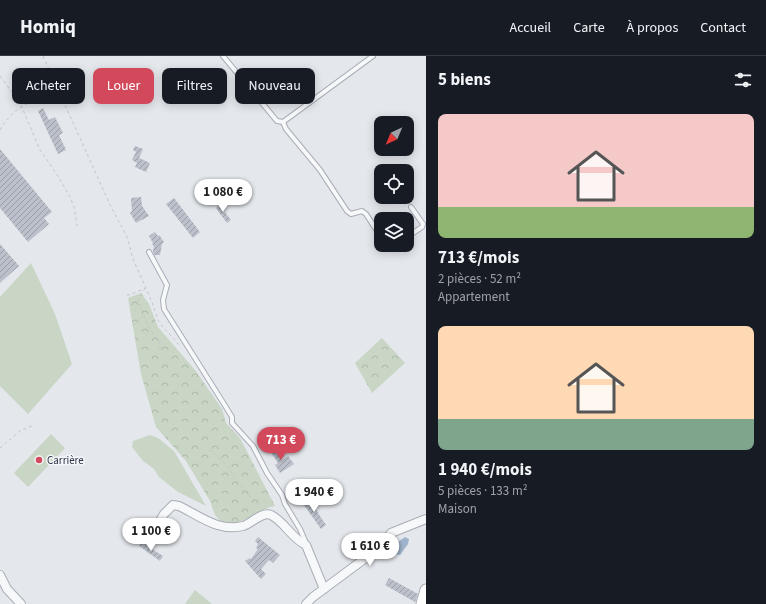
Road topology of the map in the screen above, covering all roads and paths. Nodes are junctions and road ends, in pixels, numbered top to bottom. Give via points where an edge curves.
1 (43, 56) edge
2 (223, 56) edge
3 (373, 56) edge
4 (0, 76) edge
5 (27, 104) edge
6 (22, 107) junction
7 (283, 122) junction
8 (0, 130) edge
9 (412, 207) dead end
10 (77, 226) dead end
11 (374, 226) edge
12 (414, 232) edge
13 (149, 252) dead end
14 (145, 287) junction
15 (142, 290) junction
16 (127, 295) dead end
17 (143, 315) junction
18 (132, 326) dead end
19 (183, 348) dead end
20 (160, 349) dead end
21 (34, 425) dead end
22 (0, 448) edge
23 (209, 450) dead end
24 (266, 514) junction
25 (426, 519) edge
26 (148, 541) dead end
27 (306, 545) junction
28 (0, 575) edge
29 (324, 589) junction
30 (426, 590) edge
31 (21, 604) edge
32 (306, 604) edge
33 (422, 604) edge

1 - 14 path via 110,205 128,237 133,259
2 - 7 lane via 277,121
3 - 7 lane
4 - 6 path
5 - 6 path
6 - 8 path via 6,119
6 - 10 path via 40,150 70,197
7 - 11 lane via 320,170 347,211 351,214 362,211
9 - 12 lane via 423,224
13 - 27 lane via 167,285 163,300 164,309 232,417 232,423 253,446 266,473 282,495
14 - 15 path
14 - 19 path via 158,320
15 - 16 path
15 - 17 path via 138,300
17 - 18 path
17 - 20 path via 159,342
21 - 22 path via 20,431
23 - 24 path via 227,466
24 - 26 street via 243,526 221,527 173,505 164,514
24 - 27 street via 271,515 299,542
25 - 29 street via 391,534 379,548
27 - 29 street
28 - 31 street via 7,589
29 - 32 street
30 - 33 main road

